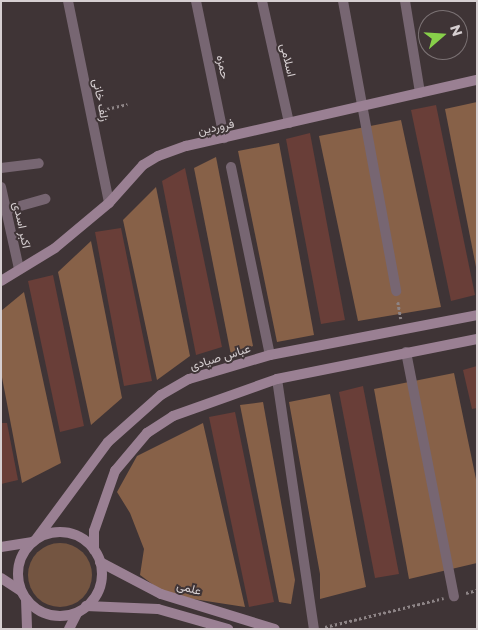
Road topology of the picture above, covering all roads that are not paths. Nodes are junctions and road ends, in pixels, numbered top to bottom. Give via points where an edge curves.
1 (68, 1) edge
2 (196, 1) edge
3 (262, 1) edge
4 (343, 1) edge
5 (405, 1) edge
6 (477, 80) edge
7 (420, 93) junction
8 (363, 106) junction
9 (289, 124) junction
10 (224, 138) junction
11 (39, 162) dead end
12 (231, 167) dead end
13 (1, 168) edge
14 (1, 186) edge
15 (45, 200) dead end
16 (109, 203) junction
17 (6, 210) junction
18 (19, 269) junction
19 (1, 280) edge
20 (396, 291) road end
21 (477, 315) edge
22 (477, 338) edge
23 (406, 352) junction
24 (270, 355) junction
25 (277, 379) junction
26 (35, 540) junction
27 (1, 547) edge
28 (94, 550) junction
29 (100, 562) junction
30 (1, 578) edge
31 (24, 595) junction
32 (454, 596) road end
33 (86, 606) junction
34 (77, 612) junction
35 (27, 629) edge
36 (69, 629) edge
37 (228, 629) edge
38 (275, 629) edge
39 (315, 629) edge

1 - 16 street, زلف خانی
2 - 10 street, حمزه
3 - 9 street, اسلامی
4 - 8 street
5 - 7 street
6 - 7 street, فروردین
7 - 8 street, فروردین
8 - 9 street, فروردین
8 - 20 street
9 - 10 street, فروردین
10 - 16 street, فروردین via 158,156 131,176
11 - 13 street
12 - 24 street
14 - 17 street, اکبر اسدی
15 - 17 street
16 - 18 street, فروردین via 54,248
17 - 18 street, اکبر اسدی
18 - 19 street, فروردین
21 - 24 street, عباس صیادی
22 - 23 street
23 - 25 street
23 - 32 street
24 - 26 street, عباس صیادی via 189,379 161,395 103,447
25 - 28 street via 209,400 147,433 115,471 94,531
25 - 39 street
26 - 27 street
26 - 28 street via 49,533 68,533 85,541
26 - 31 street via 19,564
28 - 29 street
29 - 33 street via 101,581
29 - 38 street, علمی via 154,591
30 - 31 street
31 - 34 street via 46,614 61,616
31 - 35 street
33 - 34 street
33 - 37 street via 158,609
34 - 36 street

